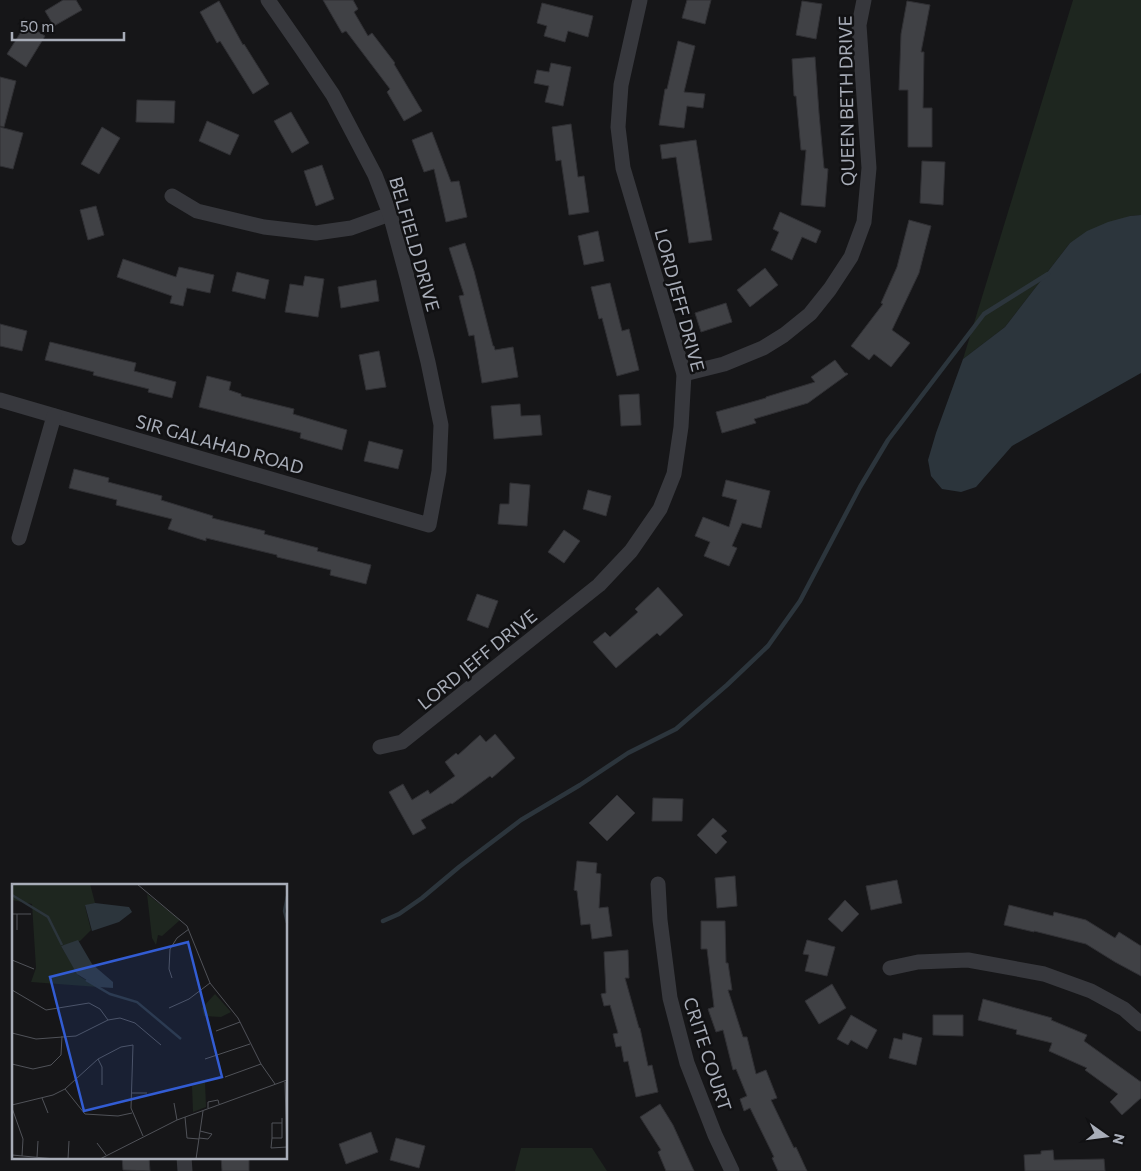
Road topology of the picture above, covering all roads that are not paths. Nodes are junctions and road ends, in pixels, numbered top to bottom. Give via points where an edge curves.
1 (268, 0) edge
2 (640, 0) edge
3 (864, 0) edge
4 (172, 196) dead end
5 (390, 214) junction
6 (684, 374) junction
7 (0, 400) edge
8 (54, 416) junction
9 (429, 525) joint
10 (19, 538) dead end
11 (380, 747) dead end
12 (658, 884) dead end
13 (890, 968) dead end
14 (1141, 1024) edge
15 (184, 1158) edge
16 (185, 1171) edge
17 (732, 1171) edge

1 - 5 street, BELFIELD DRIVE via 333,95 376,174
2 - 6 street, LORD JEFF DRIVE via 621,85 618,127 623,168
3 - 6 street, QUEEN BETH DRIVE via 860,25 869,168 864,222 851,257 810,314 784,335 763,348 724,364
4 - 5 street via 197,211 264,228 316,233 351,228
5 - 9 street, BELFIELD DRIVE via 424,343 441,425 439,471
6 - 11 street, LORD JEFF DRIVE via 674,474 660,509 631,551 599,585 402,742
7 - 8 street, SIR GALAHAD ROAD
8 - 9 street, SIR GALAHAD ROAD
8 - 10 street
12 - 17 street, CRITE COURT via 670,998 687,1062
13 - 14 street via 918,962 968,960 1044,974 1091,991 1124,1009
15 - 16 street

